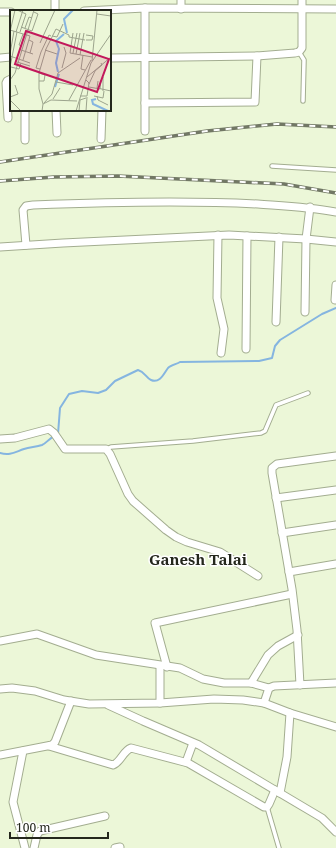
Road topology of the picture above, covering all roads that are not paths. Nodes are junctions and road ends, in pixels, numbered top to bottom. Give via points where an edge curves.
1 (56, 0) edge
2 (181, 0) edge
3 (302, 0) edge
4 (145, 8) junction
5 (181, 9) junction
6 (336, 9) edge
7 (55, 10) edge
8 (104, 10) edge
9 (302, 10) junction
10 (299, 52) junction
11 (258, 56) junction
12 (10, 57) edge
13 (0, 58) edge
14 (111, 58) edge
15 (145, 58) junction
16 (10, 80) edge
17 (303, 101) dead end
18 (145, 103) junction
19 (25, 111) edge
20 (56, 111) edge
21 (102, 111) edge
22 (8, 118) dead end
23 (145, 131) dead end
24 (57, 133) dead end
25 (101, 138) dead end
26 (25, 140) dead end
27 (272, 166) dead end
28 (336, 170) edge
29 (310, 207) junction
30 (336, 212) edge
31 (218, 236) junction
32 (247, 236) junction
33 (278, 237) junction
34 (306, 239) junction
35 (336, 242) edge
36 (26, 245) junction
37 (0, 247) edge
38 (336, 285) edge
39 (334, 300) dead end
40 (305, 312) dead end
41 (276, 322) dead end
42 (246, 349) dead end
43 (221, 353) dead end
44 (308, 394) dead end
45 (0, 439) edge
46 (106, 449) junction
47 (336, 456) edge
48 (336, 490) edge
49 (276, 498) junction
50 (336, 525) edge
51 (282, 533) junction
52 (336, 564) edge
53 (289, 572) junction
54 (258, 576) dead end
55 (292, 594) junction
56 (298, 636) junction
57 (0, 641) edge
58 (163, 666) junction
59 (251, 683) junction
60 (336, 683) edge
61 (300, 685) junction
62 (0, 688) edge
63 (269, 688) junction
64 (71, 701) junction
65 (160, 703) junction
66 (264, 703) junction
67 (106, 704) junction
68 (290, 713) junction
69 (336, 727) edge
70 (193, 742) junction
71 (49, 746) junction
72 (23, 751) junction
73 (0, 755) edge
74 (186, 762) junction
75 (278, 791) junction
76 (266, 808) junction
77 (105, 816) dead end
78 (336, 832) edge
79 (25, 848) edge
80 (34, 848) edge
81 (279, 848) edge

1 - 7 street
2 - 5 street
3 - 9 street
4 - 5 street
4 - 8 street
4 - 15 street
5 - 9 street
6 - 9 street
9 - 10 street via 302,48
10 - 11 street
10 - 17 lane via 304,60
11 - 15 street
11 - 18 street via 255,102
12 - 13 street
14 - 15 street
15 - 18 street
16 - 22 street via 6,83
18 - 23 street
19 - 26 street
20 - 24 street
21 - 25 street
27 - 28 lane
29 - 30 street
29 - 34 street
29 - 36 street via 192,202 33,204 22,210
31 - 32 street
31 - 36 street
31 - 43 street via 217,298 224,329
32 - 33 street
32 - 42 street
33 - 34 street
33 - 41 street
34 - 35 street
34 - 40 street
36 - 37 street
38 - 39 street
44 - 46 lane via 276,405 265,431 261,434
45 - 46 street via 51,429 62,446 67,449
46 - 54 street via 133,501 166,530 187,542 220,552
47 - 49 street via 277,464 272,468
48 - 49 street
49 - 51 street
50 - 51 street
51 - 53 street
52 - 53 street
53 - 55 street
55 - 56 street
55 - 58 street via 155,623
56 - 59 street via 278,646 268,655
56 - 61 street
57 - 58 street via 37,634 96,655
58 - 59 street via 180,668 203,678 224,683
58 - 65 street
59 - 63 street
60 - 61 street
61 - 63 street via 279,685
62 - 64 street via 35,691
63 - 66 street
64 - 67 street
64 - 71 street via 55,742
65 - 66 street via 214,698
65 - 67 street
66 - 68 street
67 - 70 street
68 - 69 street
68 - 75 street via 287,757
70 - 74 street
70 - 75 street
71 - 72 street
71 - 74 street via 113,765 117,764 131,748
72 - 73 street
72 - 79 street via 13,802
74 - 76 street
75 - 76 street
75 - 78 street via 322,818
76 - 81 lane
77 - 80 street via 40,831

